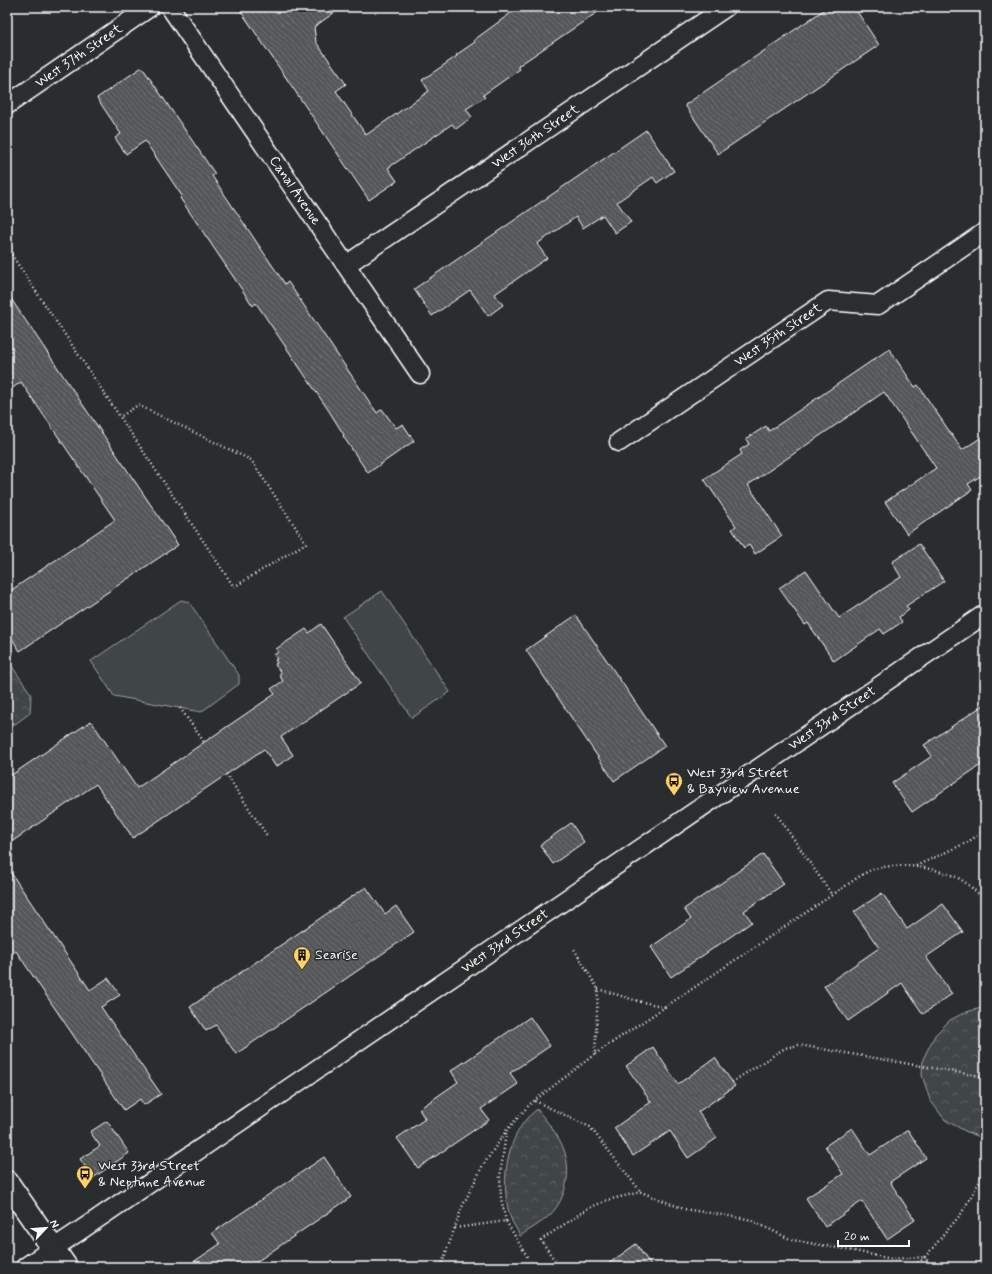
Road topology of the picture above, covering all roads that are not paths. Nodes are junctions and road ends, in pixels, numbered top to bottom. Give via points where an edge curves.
1 (150, 7) edge
2 (170, 7) edge
3 (726, 7) edge
4 (7, 105) edge
5 (985, 232) edge
6 (346, 265) junction
7 (420, 374) dead end
8 (620, 442) dead end
9 (985, 614) edge
10 (7, 1182) edge
11 (53, 1249) junction
12 (25, 1267) edge
13 (66, 1267) edge

1 - 4 street, West 37th Street
2 - 6 street, Canal Avenue
3 - 6 street, West 36th Street
5 - 8 street, West 35th Street via 878,305 828,301
6 - 7 street, Canal Avenue
9 - 11 street, West 33rd Street
10 - 11 main road
11 - 12 street, West 33rd Street
11 - 13 main road

